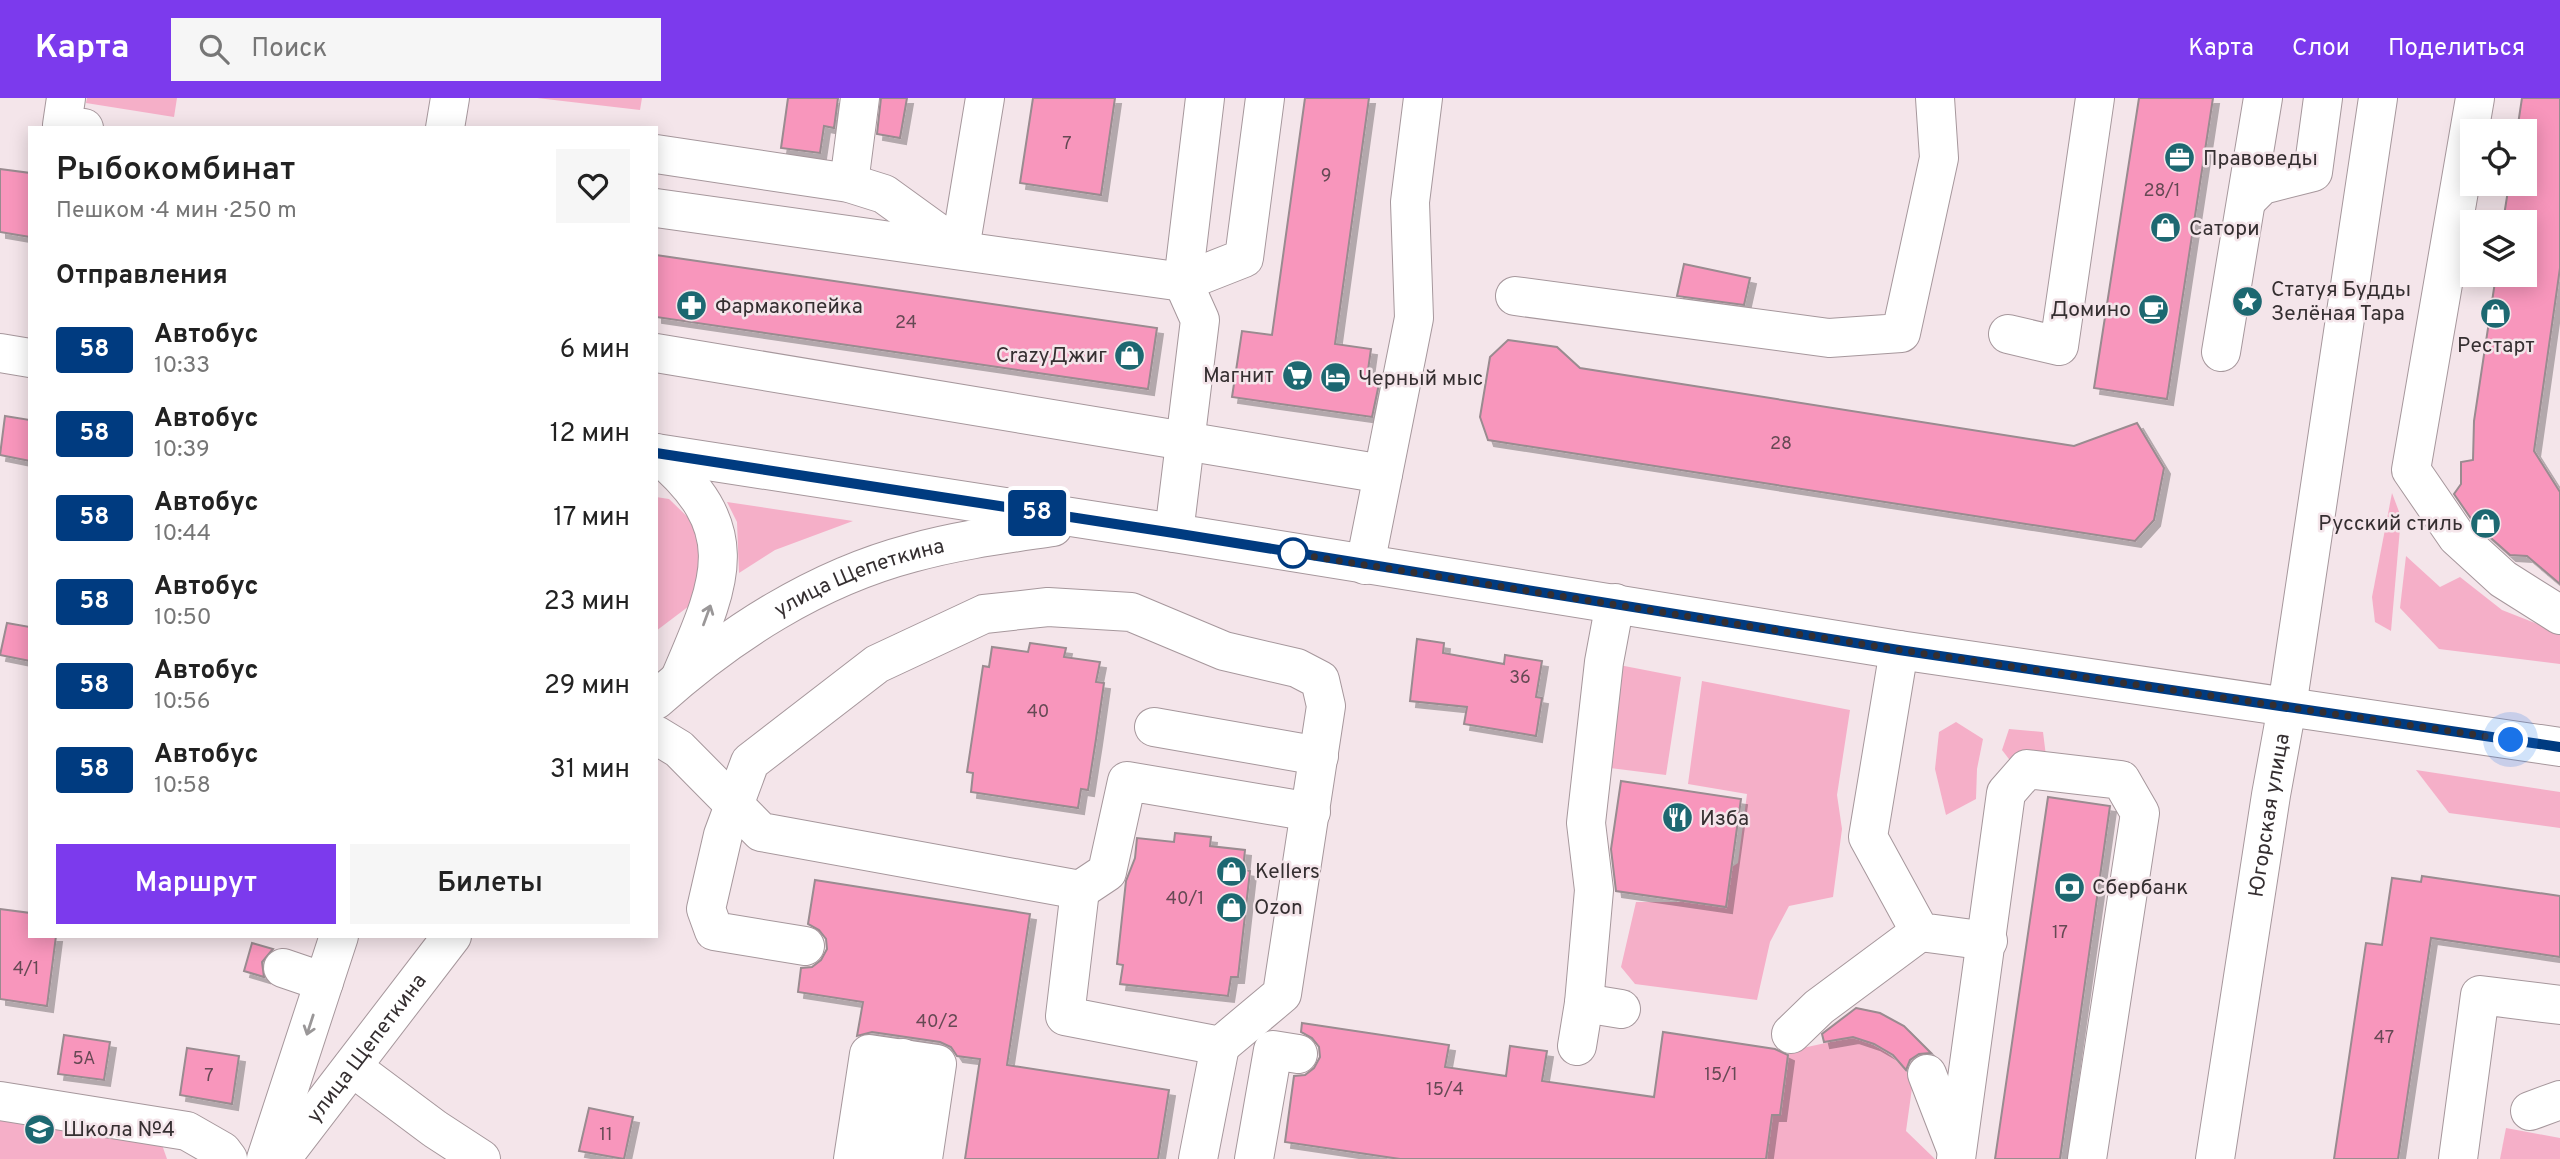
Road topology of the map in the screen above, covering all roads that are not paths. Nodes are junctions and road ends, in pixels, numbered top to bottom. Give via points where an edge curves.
1 (66, 98) edge
2 (450, 98) edge
3 (860, 98) edge
4 (985, 98) edge
5 (1205, 98) edge
6 (1265, 98) edge
7 (1423, 98) edge
8 (1935, 98) edge
9 (2095, 98) edge
10 (2263, 98) edge
11 (2323, 98) edge
12 (2378, 98) edge
13 (2475, 98) edge
14 (69, 126) edge
15 (445, 126) edge
16 (658, 154) edge
17 (849, 183) junction
18 (2247, 200) junction
19 (658, 208) edge
20 (960, 249) junction
21 (1183, 282) junction
22 (1515, 296) dead end
23 (2008, 334) dead end
24 (2221, 352) dead end
25 (0, 353) edge
26 (658, 353) edge
27 (28, 358) edge
28 (1187, 439) junction
29 (658, 453) edge
30 (658, 455) edge
31 (1383, 474) junction
32 (1090, 521) junction
33 (1174, 533) junction
34 (1365, 565) junction
35 (1615, 603) junction
36 (2560, 615) edge
37 (1899, 650) junction
38 (668, 689) edge
39 (2287, 707) junction
40 (1154, 727) dead end
41 (658, 735) edge
42 (2560, 747) edge
43 (1319, 756) junction
44 (734, 809) junction
45 (1311, 812) junction
46 (1080, 890) junction
47 (1920, 932) junction
48 (338, 938) edge
49 (450, 938) edge
50 (1987, 941) junction
51 (805, 946) dead end
52 (283, 968) dead end
53 (324, 982) junction
54 (2560, 1005) edge
55 (1791, 1034) dead end
56 (1220, 1046) junction
57 (1577, 1046) dead end
58 (1298, 1054) dead end
59 (903, 1058) junction
60 (352, 1066) junction
61 (1927, 1074) dead end
62 (0, 1101) edge
63 (1956, 1155) edge
64 (228, 1159) edge
65 (266, 1159) edge
66 (281, 1159) edge
67 (481, 1159) edge
68 (853, 1159) edge
69 (888, 1159) edge
70 (923, 1159) edge
71 (1198, 1159) edge
72 (1254, 1159) edge
73 (2087, 1159) edge
74 (2215, 1159) edge
75 (2458, 1159) edge

1 - 14 main road via 62,125
2 - 15 main road
3 - 17 main road
4 - 20 main road
5 - 21 main road
6 - 21 main road via 1244,258
7 - 31 main road via 1410,202 1414,318
8 - 22 main road via 1939,158 1901,333 1829,338
9 - 23 main road via 2059,346
10 - 18 main road
11 - 18 main road via 2313,172 2262,185
12 - 39 main road, Югорская улица
13 - 36 main road via 2411,470 2457,537 2503,579
16 - 17 main road
17 - 20 main road via 884,194
18 - 24 main road
19 - 20 main road
20 - 21 main road
21 - 28 main road via 1200,320
25 - 27 main road
26 - 28 main road
28 - 31 main road
28 - 33 main road
29 - 32 main road
38 -> 30 main road via 709,611 719,545 713,520 701,499
31 - 34 main road
32 - 33 main road
32 - 38 main road, улица Щепеткина via 924,550 843,577 798,597
33 - 34 main road
34 - 35 main road
35 - 37 main road
35 - 57 main road via 1586,823 1602,1006
37 - 39 main road
37 - 47 main road via 1868,838
39 - 42 main road
39 - 74 main road, Югорская улица
40 - 43 main road
41 - 44 main road via 678,749
43 - 44 main road via 1326,706 1320,680 1297,668 1224,651 1131,612 1048,607 984,614 877,664 750,762
43 - 45 main road
44 - 46 main road via 761,832
44 - 51 main road via 723,835 706,909 714,932
45 - 46 main road via 1127,781 1107,872
45 - 56 main road via 1282,994
46 - 56 main road via 1065,1016
47 - 50 main road
47 - 55 main road via 1819,1007
48 - 53 main road, улица Щепеткина
49 - 60 main road, улица Щепеткина
50 - 63 main road
50 - 73 main road via 2006,793 2026,769 2121,780 2140,813
52 - 53 main road
53 -> 65 main road, улица Щепеткина
54 - 75 main road via 2480,995
56 - 71 main road
58 - 72 main road via 1273,1050 1277,1102
59 - 68 main road via 869,1054
59 - 69 main road
59 - 70 main road via 937,1064
60 - 66 main road, улица Щепеткина
60 - 67 main road
61 - 63 main road
62 - 64 main road via 187,1131

